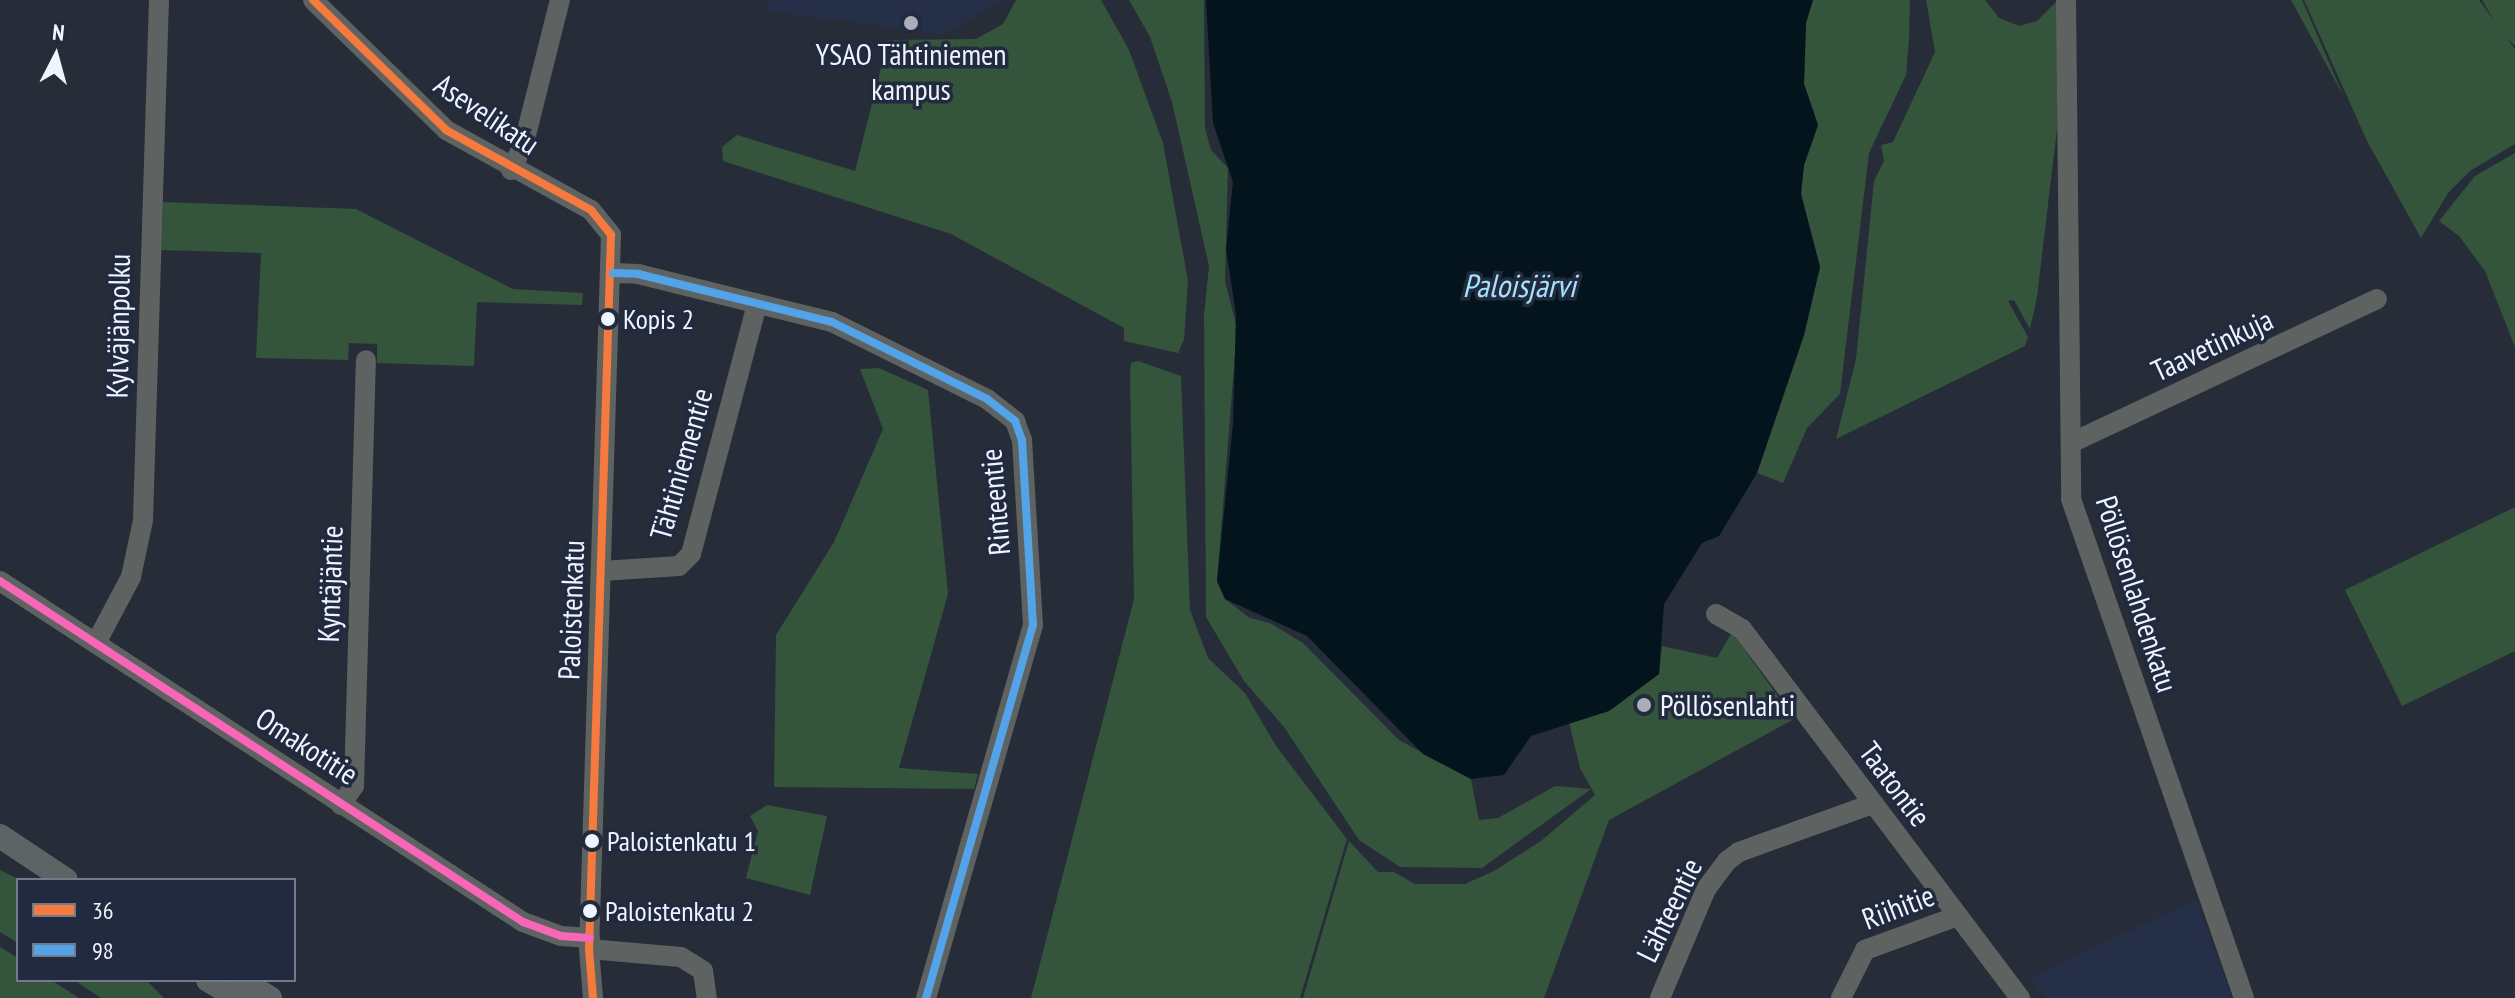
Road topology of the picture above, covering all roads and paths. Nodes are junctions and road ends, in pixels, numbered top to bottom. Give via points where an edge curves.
1 (159, 0) edge
2 (313, 0) edge
3 (560, 0) edge
4 (2066, 0) edge
5 (511, 170) junction
6 (608, 225) joint
7 (613, 273) junction
8 (2377, 299) dead end
9 (757, 304) junction
10 (366, 360) dead end
11 (2071, 443) junction
12 (602, 571) junction
13 (0, 581) edge
14 (1716, 614) dead end
15 (96, 643) junction
16 (1872, 804) junction
17 (341, 805) junction
18 (0, 836) edge
19 (63, 878) edge
20 (1958, 916) junction
21 (590, 944) junction
22 (211, 982) edge
23 (243, 982) edge
24 (238, 998) edge
25 (270, 998) edge
26 (593, 998) edge
27 (707, 998) edge
28 (926, 998) edge
29 (1660, 998) edge
30 (1841, 998) edge
31 (2020, 998) edge
32 (2244, 998) edge

1 - 15 street, Kylväjänpolku via 141,541 131,577
2 - 5 street, Asevelikatu via 446,130
3 - 5 street via 524,143
4 - 11 street, Pöllösenlahdenkatu
5 - 6 street, Asevelikatu via 591,210
6 - 7 street, Paloistenkatu
7 - 9 street, Rinteentie via 638,274
7 - 12 street, Paloistenkatu
8 - 11 street, Taavetinkuja
9 - 12 street, Tähtiniementie via 691,554 679,566
9 - 28 street, Rinteentie via 867,336 1005,410 1022,440 1033,625
10 - 17 street, Kyntäjäntie via 354,786
11 - 32 street, Pöllösenlahdenkatu via 2071,499
12 - 21 street, Paloistenkatu
13 - 15 street, Omakotitie
14 - 16 street, Taatontie via 1742,629
15 - 17 street, Omakotitie
16 - 20 street, Taatontie
16 - 29 street, Lähteentie via 1727,861 1706,889
17 - 21 street, Omakotitie via 523,922
18 - 19 main road
20 - 30 street, Riihitie via 1865,950
20 - 31 street, Taatontie
21 - 26 street, Paloistenkatu
21 - 27 street, Omakotitie via 681,957 703,971
22 - 24 main road
23 - 25 main road

